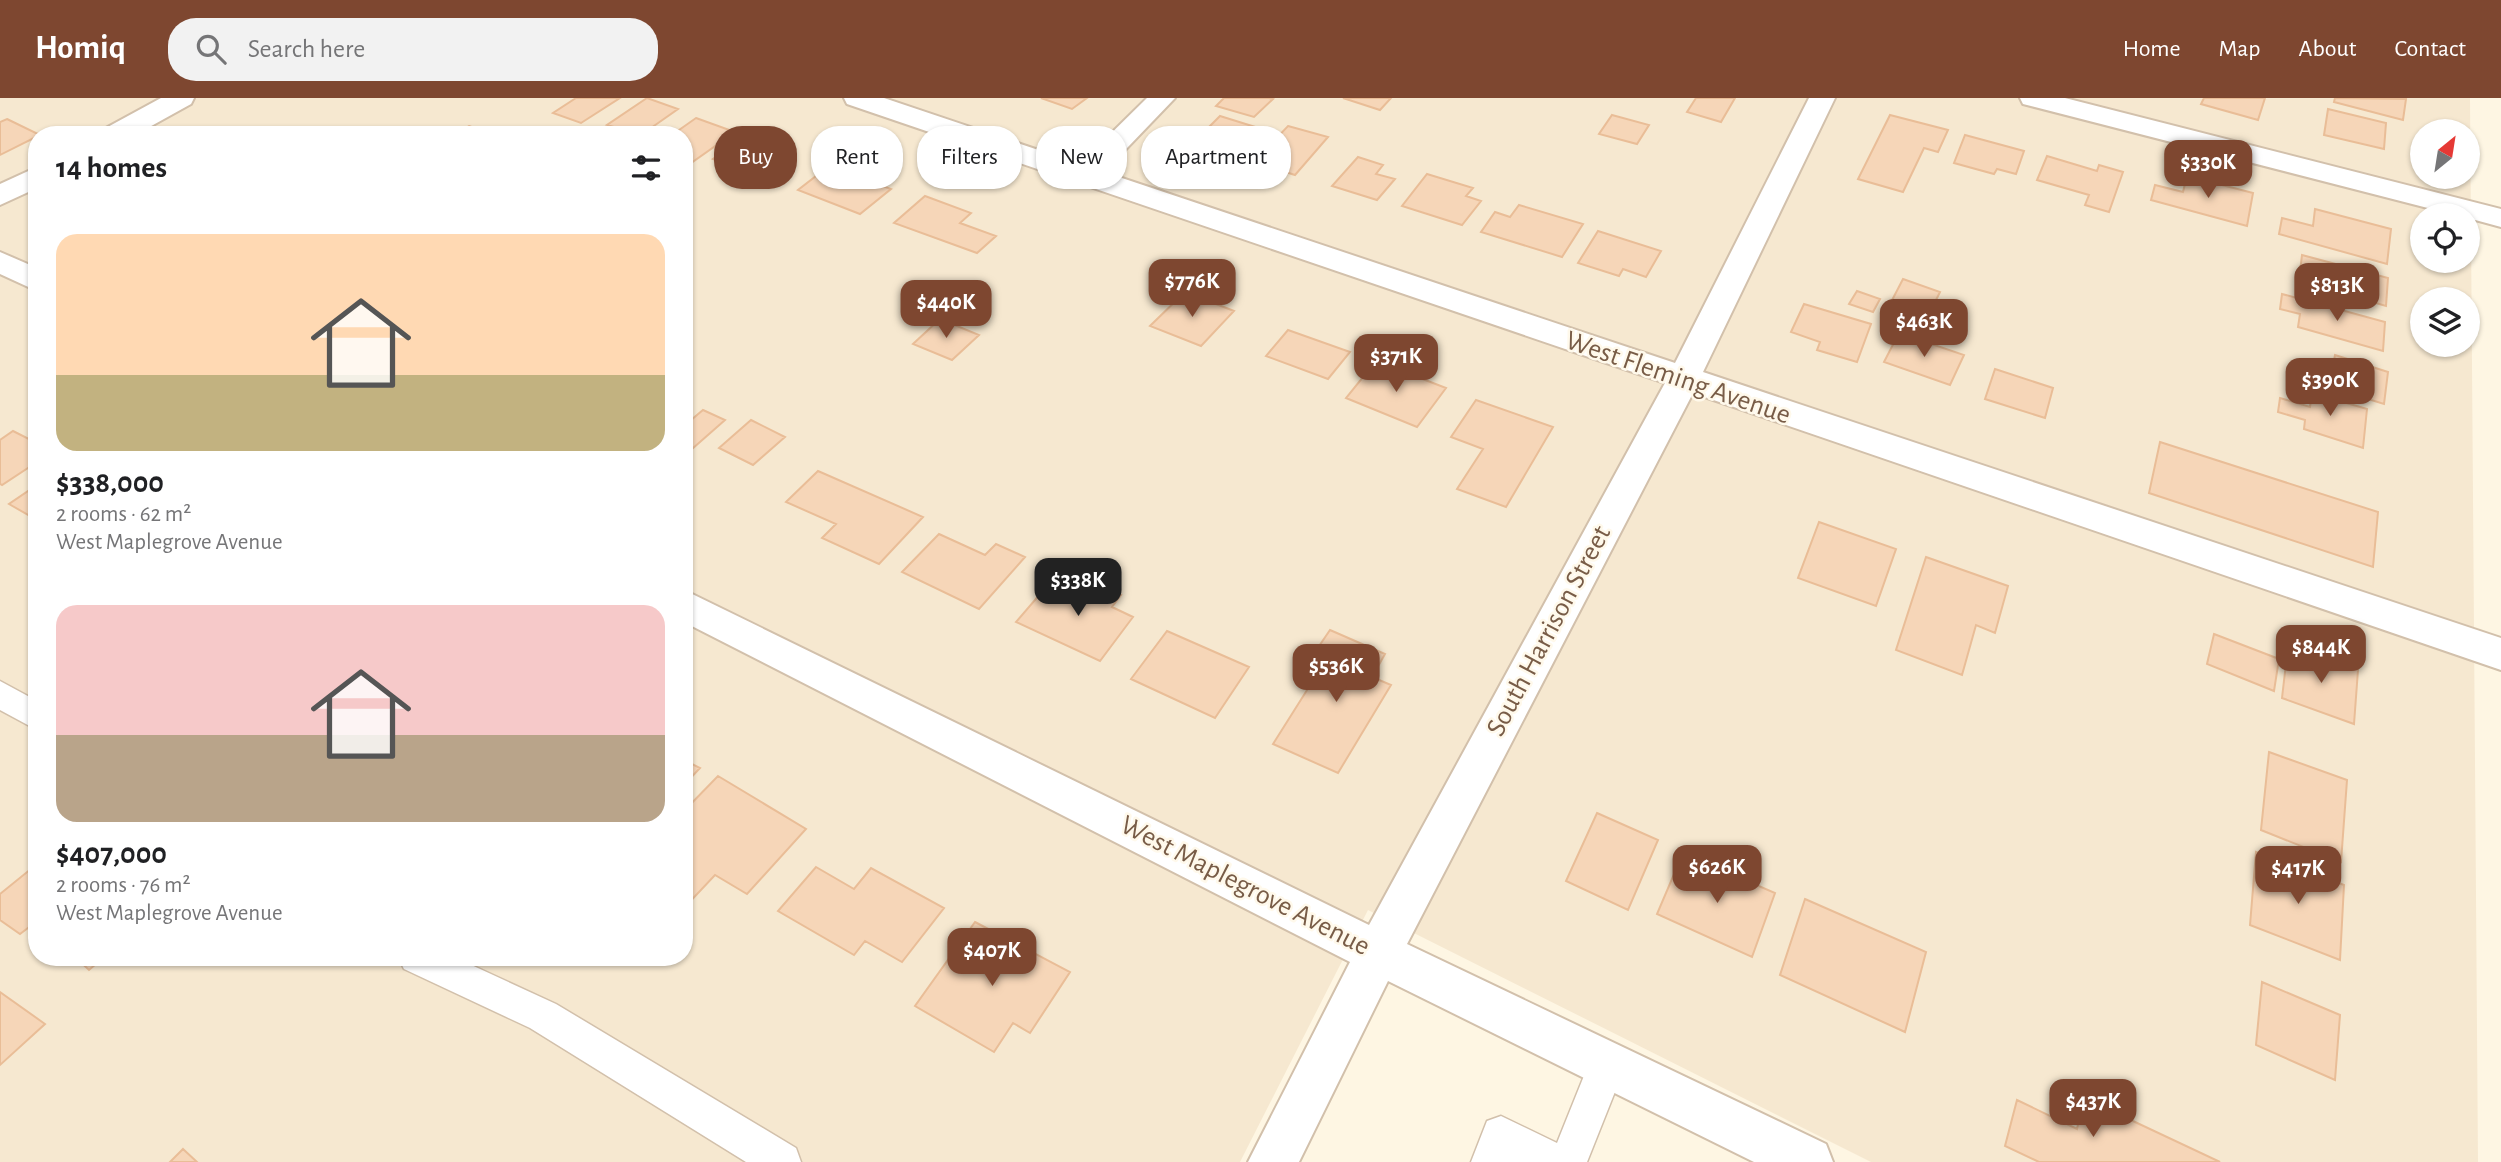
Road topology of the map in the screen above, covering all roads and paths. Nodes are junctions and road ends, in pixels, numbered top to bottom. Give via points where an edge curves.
1 (181, 98) edge
2 (857, 98) edge
3 (1162, 98) edge
4 (1822, 98) edge
5 (2033, 98) edge
6 (130, 126) edge
7 (1127, 133) edge
8 (1036, 158) edge
9 (28, 181) edge
10 (1126, 189) edge
11 (0, 196) edge
12 (2501, 218) edge
13 (0, 262) edge
14 (28, 276) edge
15 (1683, 380) junction
16 (693, 611) edge
17 (2501, 654) edge
18 (0, 694) edge
19 (28, 711) edge
20 (1377, 953) junction
21 (435, 966) edge
22 (1607, 1064) junction
23 (1496, 1149) edge
24 (782, 1162) edge
25 (1273, 1162) edge
26 (1554, 1162) edge
27 (1568, 1162) edge
28 (1808, 1162) edge

1 - 6 street
2 - 8 street, West Fleming Avenue
3 - 7 street
4 - 15 street, South Harrison Street
5 - 12 street
9 - 11 street
10 - 15 street, West Fleming Avenue
13 - 14 street
15 - 17 street, West Fleming Avenue
15 - 20 street, South Harrison Street
16 - 20 street, West Maplegrove Avenue
18 - 19 lane
20 - 22 street, West Maplegrove Avenue
20 - 25 street, South Harrison Street
21 - 24 lane via 543,1016
22 - 27 lane
22 - 28 street, West Maplegrove Avenue
23 - 26 lane

